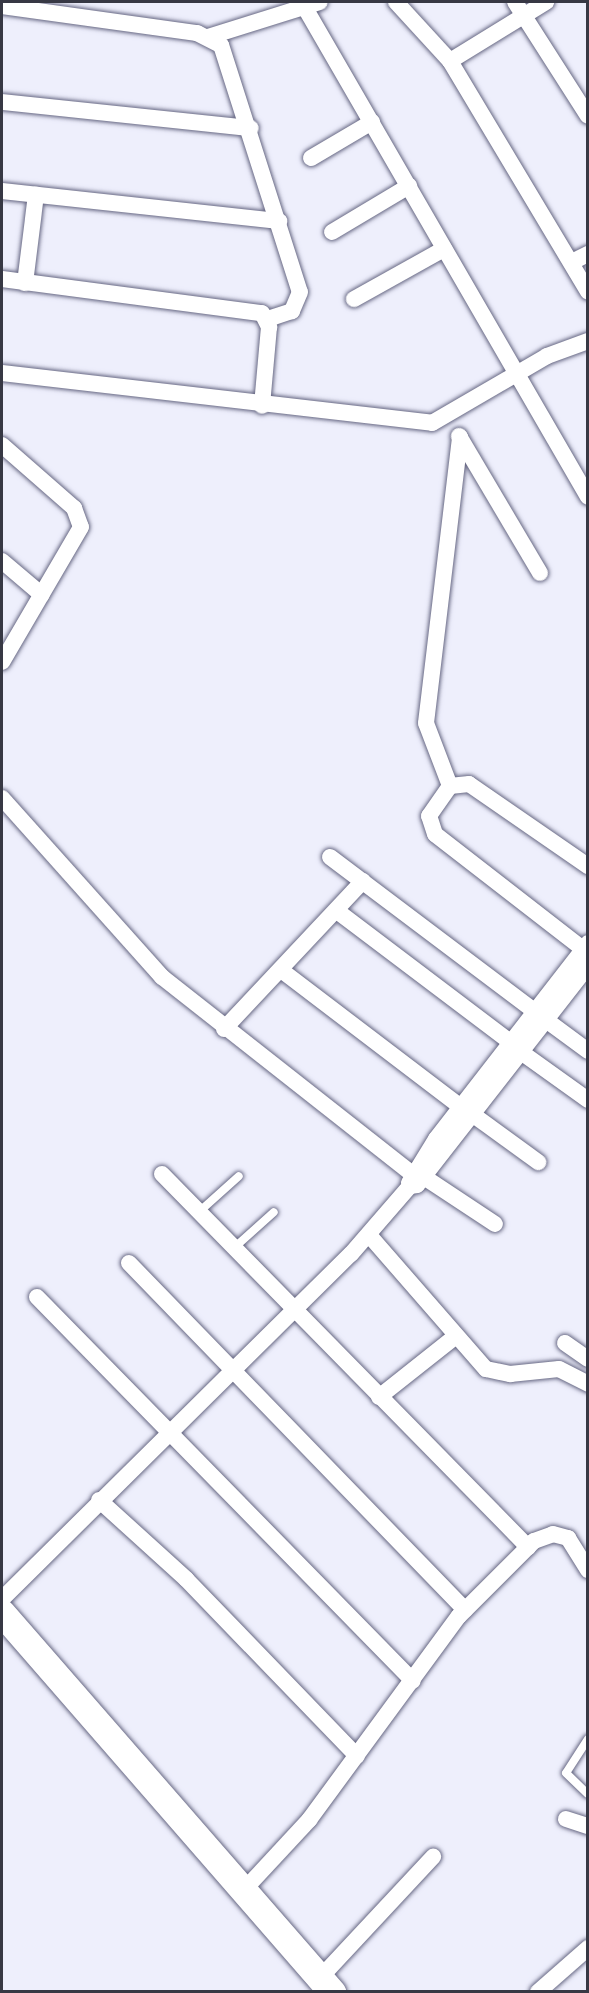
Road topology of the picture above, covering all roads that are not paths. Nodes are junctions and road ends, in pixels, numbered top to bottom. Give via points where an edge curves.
1 (396, 2) edge
2 (546, 2) edge
3 (312, 4) edge
4 (2, 6) edge
5 (519, 8) edge
6 (208, 37) junction
7 (450, 61) junction
8 (2, 102) edge
9 (588, 116) edge
10 (372, 122) junction
11 (251, 128) junction
12 (311, 158) dead end
13 (409, 186) junction
14 (2, 191) edge
15 (36, 195) junction
16 (279, 221) junction
17 (332, 232) dead end
18 (444, 249) junction
19 (588, 254) edge
20 (572, 262) junction
21 (2, 279) edge
22 (25, 283) junction
23 (588, 292) edge
24 (354, 299) dead end
25 (267, 319) junction
26 (588, 341) edge
27 (2, 373) edge
28 (515, 375) junction
29 (262, 406) junction
30 (448, 418) junction
31 (460, 437) junction
32 (2, 445) edge
33 (588, 497) edge
34 (2, 561) edge
35 (540, 573) dead end
36 (42, 595) junction
37 (2, 662) edge
38 (450, 786) junction
39 (2, 798) edge
40 (330, 857) dead end
41 (588, 866) edge
42 (363, 881) junction
43 (337, 911) junction
44 (585, 946) edge
45 (588, 966) edge
46 (281, 970) junction
47 (540, 1015) junction
48 (224, 1029) junction
49 (515, 1047) junction
50 (588, 1051) edge
51 (588, 1100) edge
52 (466, 1110) junction
53 (538, 1162) dead end
54 (162, 1174) dead end
55 (239, 1176) dead end
56 (415, 1179) junction
57 (200, 1211) junction
58 (274, 1212) dead end
59 (495, 1224) dead end
60 (369, 1235) junction
61 (235, 1247) junction
62 (129, 1263) dead end
63 (37, 1297) dead end
64 (296, 1307) junction
65 (456, 1336) junction
66 (565, 1343) dead end
67 (588, 1359) edge
68 (231, 1370) junction
69 (588, 1384) edge
70 (379, 1397) junction
71 (165, 1433) junction
72 (99, 1500) junction
73 (528, 1547) junction
74 (588, 1570) edge
75 (2, 1599) edge
76 (465, 1610) junction
77 (2, 1613) edge
78 (413, 1681) junction
79 (588, 1739) edge
80 (357, 1756) junction
81 (588, 1794) edge
82 (566, 1819) dead end
83 (588, 1826) edge
84 (433, 1857) dead end
85 (244, 1890) junction
86 (586, 1953) edge
87 (326, 1985) edge
88 (538, 1992) edge

1 - 7 street
2 - 5 street
3 - 6 street
3 - 10 street
4 - 6 street
5 - 7 street
5 - 9 street
6 - 11 street via 224,50
7 - 20 street
8 - 11 street
10 - 12 street
10 - 13 street
11 - 16 street
13 - 17 street
13 - 18 street
14 - 15 street
15 - 16 street
15 - 22 street
16 - 25 street via 300,300 292,311
18 - 24 street
18 - 28 street
19 - 20 street
20 - 23 street
21 - 22 street
22 - 25 street via 254,310
25 - 29 street
26 - 28 street
27 - 29 street
28 - 30 street
28 - 33 street
29 - 30 street via 432,423
30 - 31 street
31 - 35 street
31 - 38 street via 426,723
32 - 36 street via 80,518 80,537
34 - 36 street
36 - 37 street
38 - 41 street via 477,788
38 - 44 street via 429,816 435,834
39 - 48 street via 135,951
40 - 42 street
42 - 43 street
42 - 47 street
43 - 46 street
43 - 49 street
44 - 47 street
45 - 47 street
46 - 48 street
46 - 52 street
47 - 49 street
47 - 50 street
48 - 56 street
49 - 51 street
49 - 52 street
52 - 53 street
52 - 56 street
54 - 57 street
55 - 57 lane
56 - 59 street
56 - 60 street
57 - 61 street
58 - 61 lane
60 - 64 street
60 - 65 street
61 - 64 street
62 - 68 street
63 - 71 street
64 - 68 street
64 - 70 street
65 - 69 street via 486,1369 510,1374 559,1369
65 - 70 street
66 - 67 street
68 - 71 street
68 - 76 street
70 - 73 street
71 - 72 street
71 - 78 street
72 - 75 street
72 - 80 street via 186,1578
73 - 74 street via 547,1534 563,1536
73 - 76 street
76 - 78 street
77 - 85 main road
78 - 80 street
79 - 81 lane via 566,1773
80 - 85 street
82 - 83 street
84 - 87 street
85 - 87 main road
86 - 88 street

